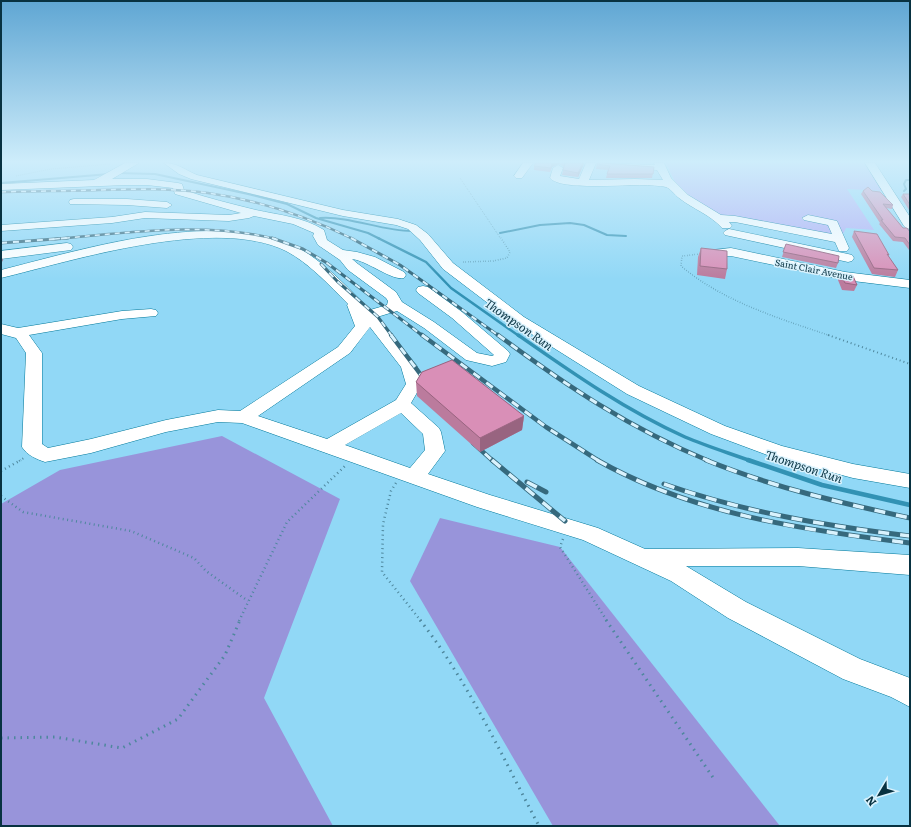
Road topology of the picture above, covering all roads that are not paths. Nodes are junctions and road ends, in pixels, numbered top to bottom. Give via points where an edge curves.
1 (74, 202) dead end
2 (213, 202) edge
3 (296, 202) edge
4 (692, 202) edge
5 (895, 202) edge
6 (256, 213) junction
7 (242, 216) junction
8 (718, 218) junction
9 (808, 218) dead end
10 (910, 226) edge
11 (1, 228) edge
12 (728, 233) junction
13 (838, 239) junction
14 (126, 245) junction
15 (731, 252) junction
16 (718, 253) edge
17 (340, 254) junction
18 (1, 255) edge
19 (848, 258) junction
20 (1, 274) edge
21 (399, 275) dead end
22 (858, 278) junction
23 (910, 284) edge
24 (423, 290) dead end
25 (352, 300) junction
26 (395, 304) junction
27 (151, 313) dead end
28 (367, 315) junction
29 (8, 331) edge
30 (402, 404) junction
31 (244, 417) junction
32 (330, 446) junction
33 (409, 474) junction
34 (910, 481) edge
35 (642, 557) junction
36 (910, 564) edge
37 (910, 693) edge

1 - 7 street via 166,205 216,210
2 - 6 street
3 - 34 street via 406,225 418,231 442,261 527,325 610,377 658,403 718,430 777,451 853,471
4 - 8 street
5 - 10 street
6 - 7 street
6 - 17 street via 312,226 320,232 322,242
7 - 11 street via 145,216
8 - 12 street via 726,226
8 - 13 street
9 - 13 street via 833,223
12 - 15 street
12 - 19 street
13 - 19 street
14 - 18 street via 94,244
14 - 20 street via 104,248
14 - 25 street via 218,234 253,237 302,255
15 - 16 street, Saint Clair Avenue
15 - 22 street, Saint Clair Avenue
17 - 21 street via 370,258
17 - 26 street via 391,295
19 - 22 street
22 - 23 street, Saint Clair Avenue
24 - 26 street via 458,315 497,349 502,354 500,359 492,361 472,358 429,325
25 - 28 street
25 - 31 street via 363,326 344,350
26 - 28 street via 389,310
27 - 29 street
28 - 30 street via 411,369 414,384
29 - 31 street via 21,335 34,352 32,447 45,455 218,416
30 - 32 street
30 - 33 street via 432,432 435,451
31 - 32 street
32 - 33 street
33 - 35 street via 484,501 590,534
35 - 36 street via 798,557
35 - 37 street via 679,574 737,610 853,670 899,686

